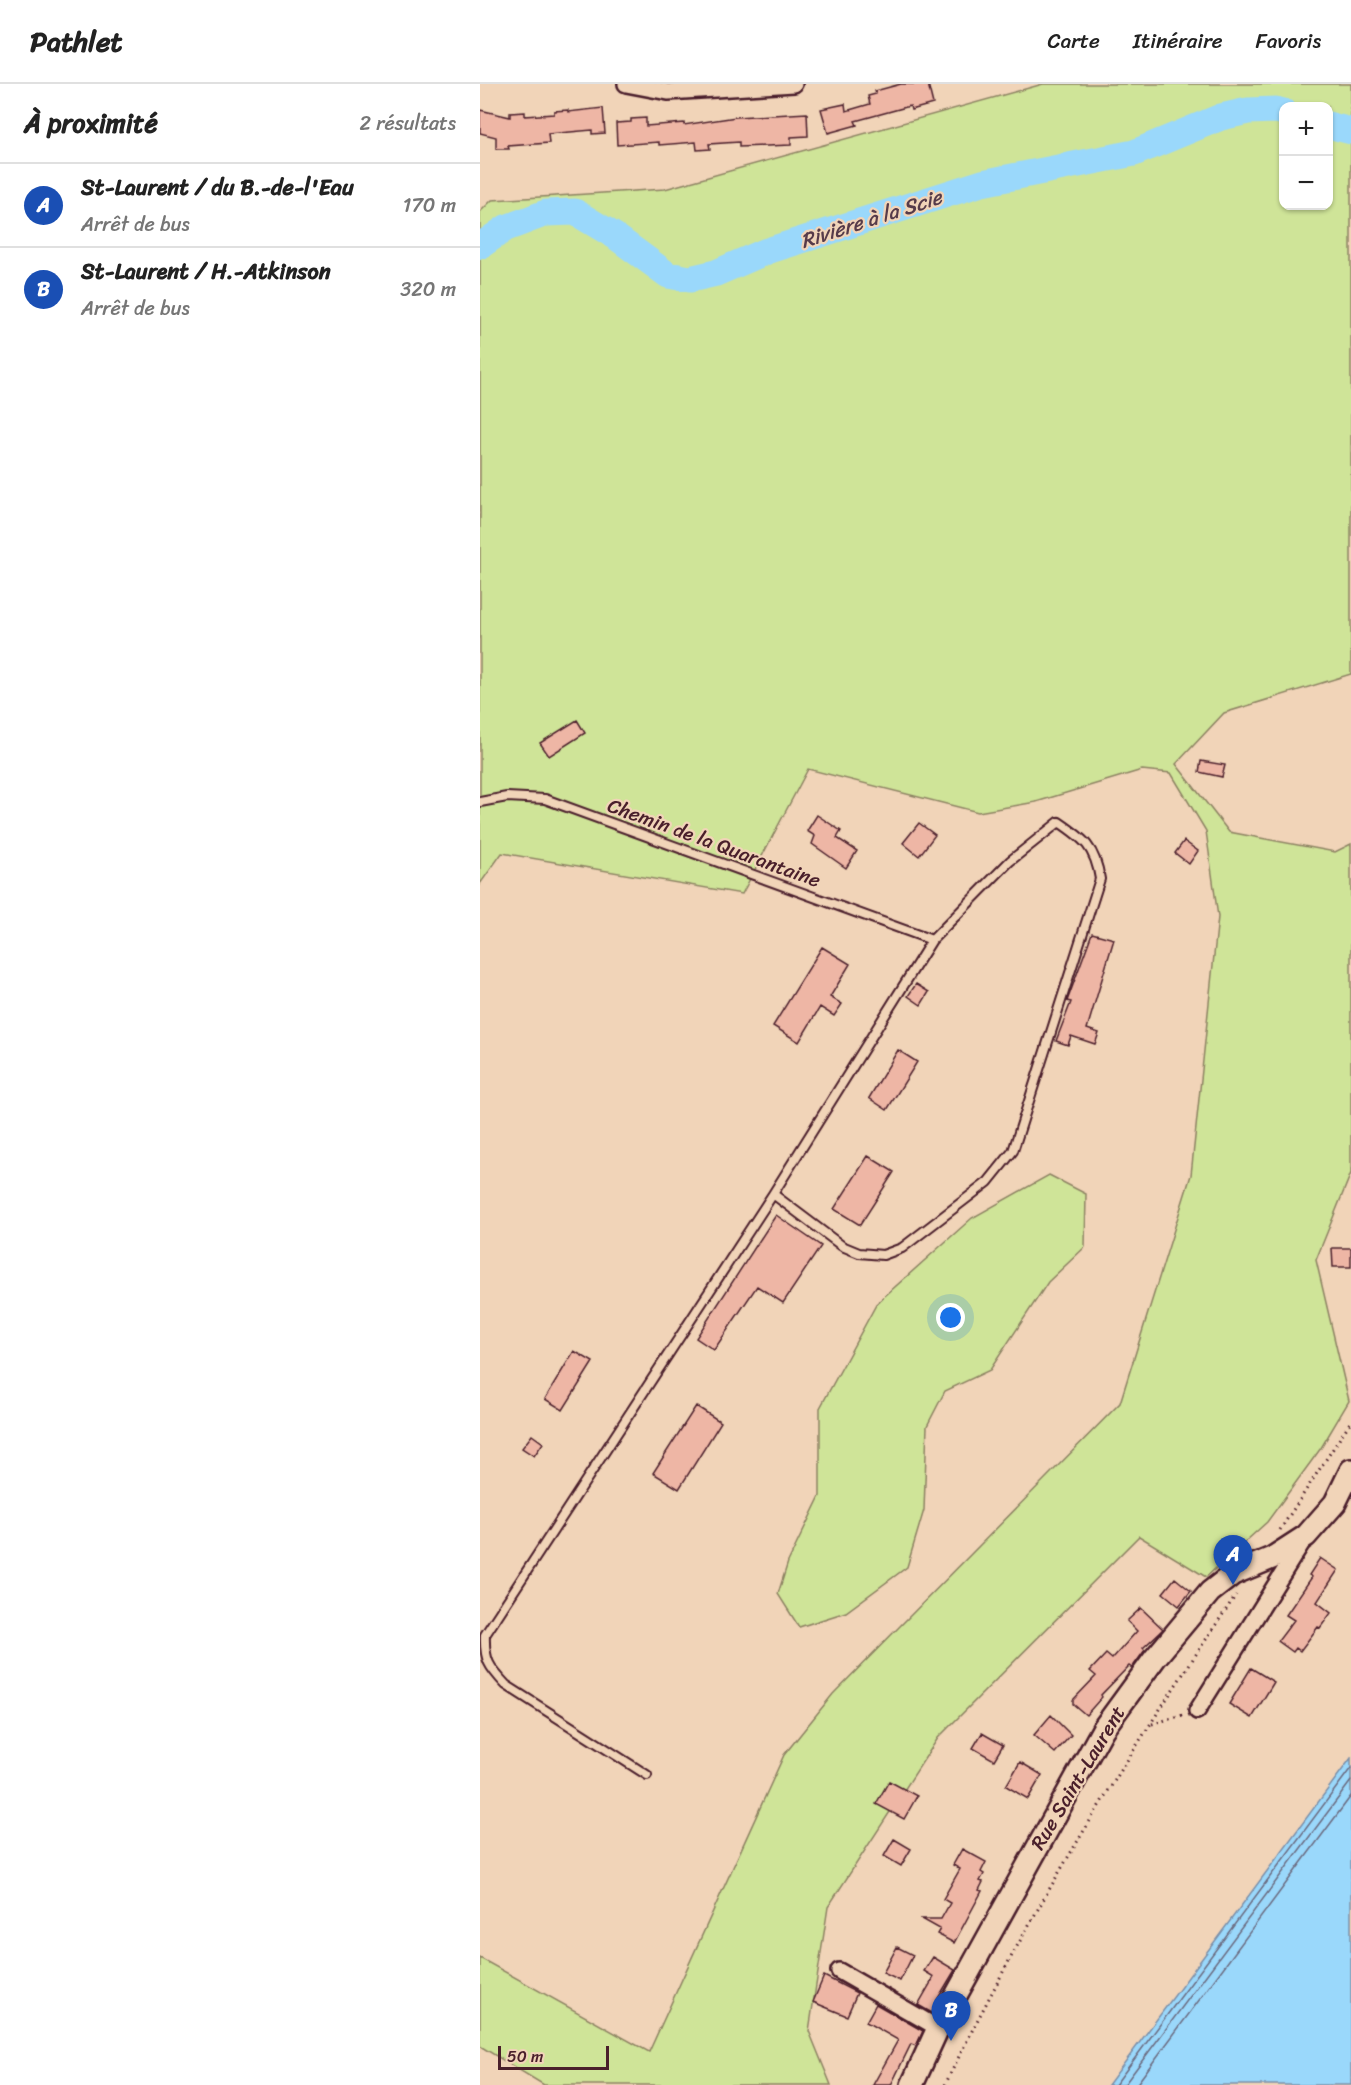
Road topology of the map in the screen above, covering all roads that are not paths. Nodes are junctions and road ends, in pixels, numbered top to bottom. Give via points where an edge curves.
1 (626, 84) edge
2 (794, 84) edge
3 (480, 802) edge
4 (932, 940) junction
5 (773, 1194) junction
6 (1351, 1470) edge
7 (1306, 1536) junction
8 (1197, 1711) road end
9 (647, 1775) dead end
10 (839, 1971) dead end
11 (938, 2028) junction
12 (912, 2085) edge

1 - 2 street via 668,92
3 - 4 lane, Chemin de la Quarantaine via 507,797 545,799
4 - 5 lane
4 - 5 lane via 1011,861 1059,822 1082,838 1092,852 1100,879 1093,906 1013,1151 1002,1167 902,1248 883,1255 842,1246
5 - 9 lane via 485,1635 484,1652 490,1667 506,1685
6 - 7 street, Rue Saint-Laurent via 1335,1503
7 - 8 street
7 - 11 street, Rue Saint-Laurent via 1272,1558 1220,1582 1155,1658 1103,1729
10 - 11 street
11 - 12 street, Rue Saint-Laurent

